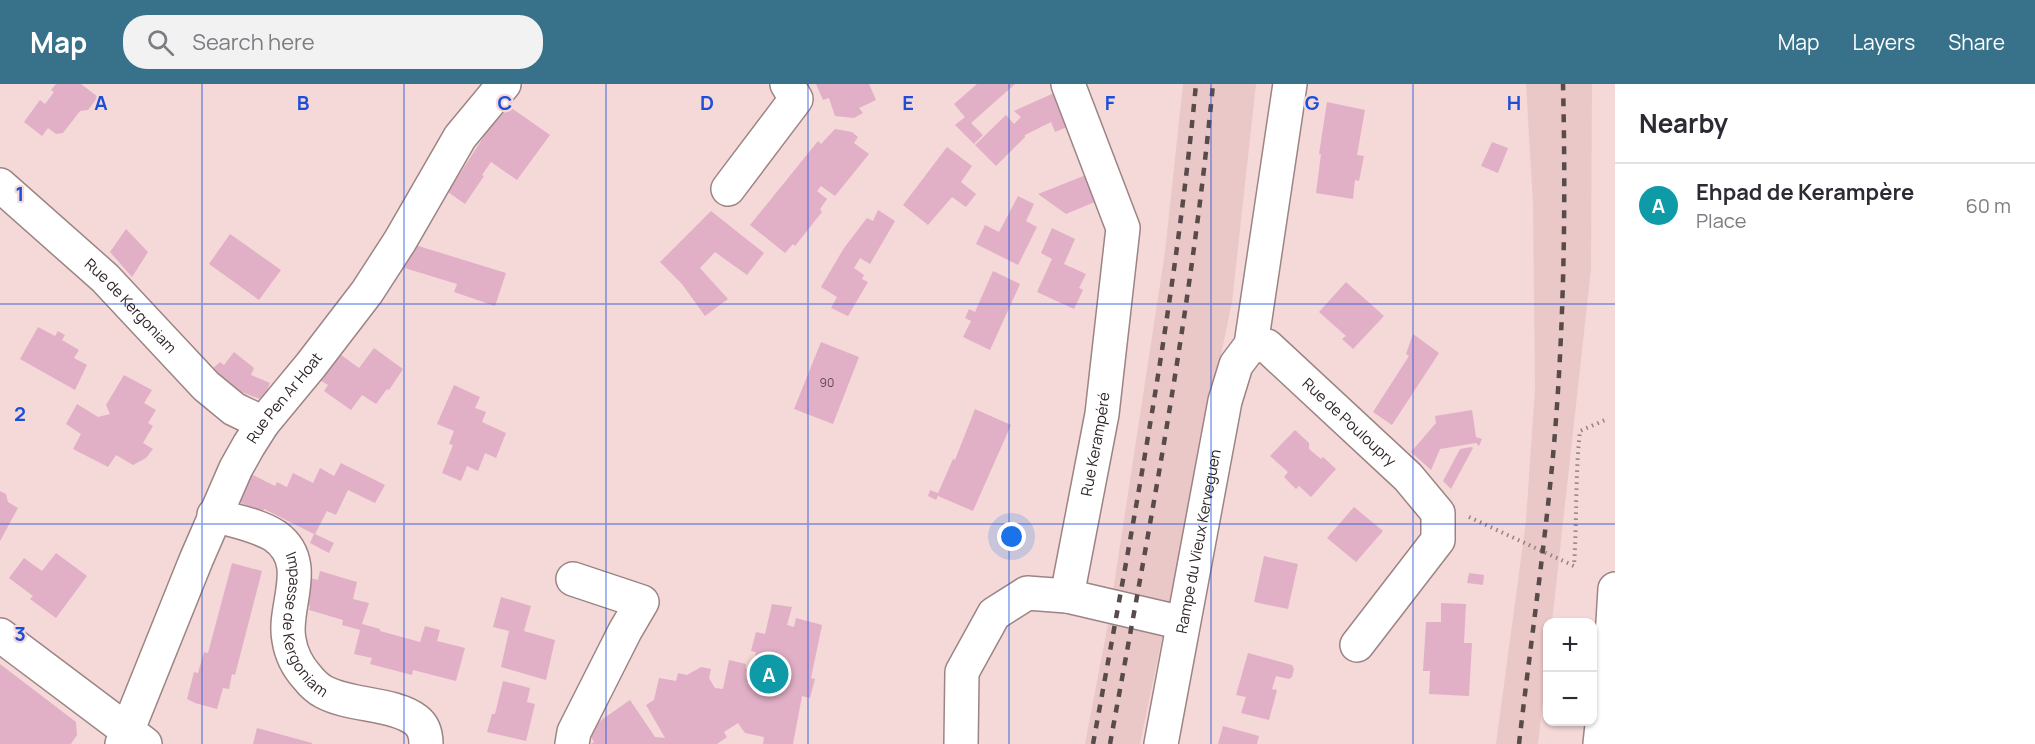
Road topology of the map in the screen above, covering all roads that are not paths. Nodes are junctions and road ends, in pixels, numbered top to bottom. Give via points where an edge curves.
1 (504, 84) edge
2 (787, 84) edge
3 (1068, 84) edge
4 (1290, 84) edge
5 (0, 185) edge
6 (728, 189) dead end
7 (1251, 345) junction
8 (263, 423) junction
9 (214, 515) junction
10 (573, 579) dead end
11 (1615, 589) edge
12 (1067, 596) junction
13 (1183, 623) junction
14 (0, 635) edge
15 (1357, 645) dead end
16 (131, 740) edge
17 (426, 744) edge
18 (572, 744) edge
19 (961, 744) edge
20 (1161, 744) edge
21 (1600, 744) edge

1 - 8 main road, Rue Pen Ar Hoat via 460,137 367,292
2 - 6 main road via 796,99
3 - 12 main road, Rue Kerampéré via 1123,228 1102,414
4 - 7 main road
5 - 8 main road, Rue de Kergoniam via 105,278 206,386 234,409
7 - 13 main road, Rampe du Vieux Kerveguen via 1236,365 1225,401
7 - 15 main road, Rue de Pouloupry via 1267,346 1408,477 1438,513 1438,540
8 - 9 main road, Rue Pen Ar Hoat
9 - 16 main road, Rue Pen Ar Hoat
9 - 17 main road, Impasse de Kergoniam via 262,530 286,548 295,582 288,639 307,677 323,692 416,720 423,728
10 - 18 main road via 642,602 573,732
11 - 21 main road
12 - 13 main road
12 - 19 main road via 1027,593 994,614 962,672
13 - 20 main road, Rampe du Vieux Kerveguen
14 - 16 main road

